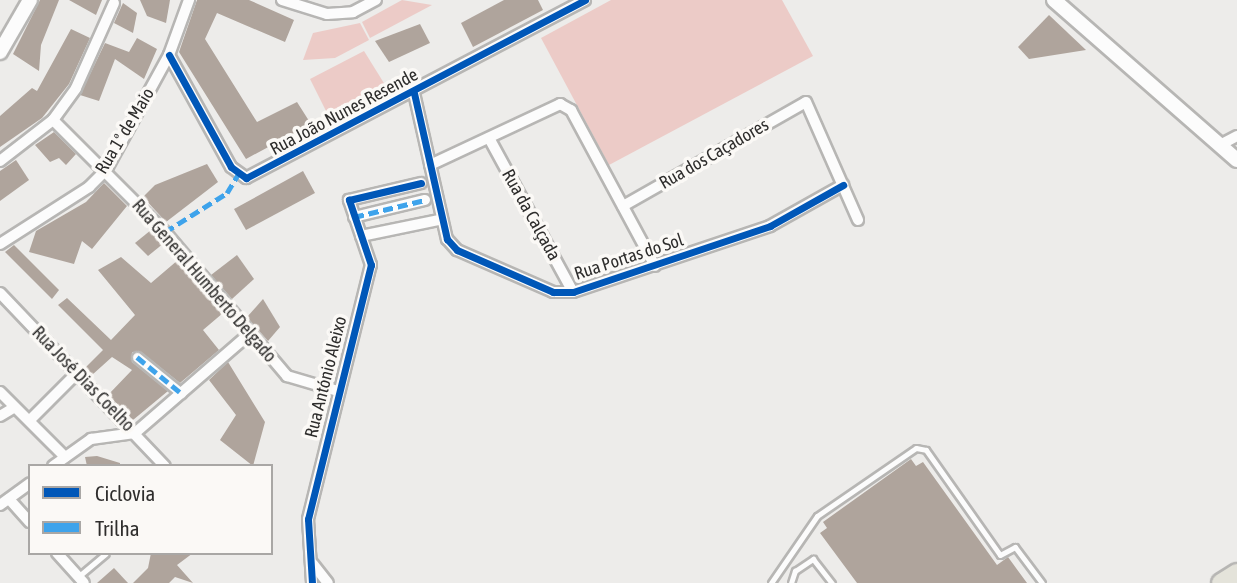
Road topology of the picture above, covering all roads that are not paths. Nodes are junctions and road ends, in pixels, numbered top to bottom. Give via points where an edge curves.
1 (30, 0) edge
2 (189, 0) edge
3 (282, 0) edge
4 (376, 0) edge
5 (585, 0) edge
6 (1054, 0) edge
7 (114, 3) dead end
8 (0, 52) edge
9 (169, 55) junction
10 (414, 93) junction
11 (53, 120) junction
12 (1237, 136) edge
13 (489, 138) junction
14 (1220, 145) junction
15 (1237, 160) edge
16 (0, 161) edge
17 (430, 165) junction
18 (106, 170) junction
19 (421, 183) dead end
20 (843, 185) junction
21 (425, 200) dead end
22 (623, 206) junction
23 (354, 217) junction
24 (439, 219) junction
25 (858, 220) dead end
26 (361, 236) junction
27 (0, 244) edge
28 (655, 266) junction
29 (573, 292) junction
30 (0, 293) edge
31 (247, 335) junction
32 (138, 358) dead end
33 (77, 373) junction
34 (338, 391) junction
35 (0, 392) edge
36 (181, 393) junction
37 (15, 407) junction
38 (0, 416) edge
39 (30, 421) junction
40 (135, 433) junction
41 (65, 457) junction
42 (56, 464) edge
43 (163, 464) edge
44 (28, 485) edge
45 (5, 502) edge
46 (28, 520) edge
47 (59, 555) edge
48 (104, 555) edge
49 (313, 564) junction
50 (1237, 573) edge
51 (81, 580) edge
52 (312, 583) edge
53 (328, 583) edge
54 (771, 583) edge
55 (791, 583) edge
56 (832, 583) edge
57 (1042, 583) edge
58 (1221, 583) edge

1 - 8 street
2 - 9 street, Rua 1º de Maio
3 - 4 street via 327,14 353,12
5 - 10 street, Rua João Nunes Resende
6 - 14 street
7 - 11 street via 76,88
9 - 10 street, Rua João Nunes Resende via 231,167 246,178
9 - 18 street, Rua 1º de Maio
10 - 17 street, Rua Portas do Sol
11 - 16 street
11 - 18 street, Rua General Humberto Delgado
12 - 14 street
13 - 17 street
13 - 22 street via 560,104 571,110
13 - 29 street, Rua da Calçada
14 - 15 street
17 - 24 street, Rua Portas do Sol
18 - 27 street, Rua 1º de Maio via 89,187
18 - 31 street, Rua General Humberto Delgado via 165,232
19 - 23 street, Rua António Aleixo via 349,200
20 - 22 street, Rua dos Caçadores via 806,102
20 - 25 street
20 - 28 street, Rua Portas do Sol via 770,226
21 - 23 street
22 - 28 street
23 - 26 street, Rua António Aleixo
24 - 26 street
24 - 29 street, Rua Portas do Sol via 457,250 553,292
26 - 34 street, Rua António Aleixo via 371,265
28 - 29 street, Rua Portas do Sol
30 - 33 street, Rua José Dias Coelho
31 - 34 street, Rua General Humberto Delgado via 288,376
31 - 36 street
32 - 36 street
33 - 39 street
33 - 40 street, Rua José Dias Coelho
34 - 49 street, Rua António Aleixo via 308,519
35 - 37 street
36 - 40 street
37 - 38 street
37 - 39 street
39 - 41 street
40 - 41 street via 90,439
40 - 43 street, Rua José Dias Coelho
41 - 42 street
44 - 45 street
45 - 46 street
47 - 51 street
48 - 51 lane
49 - 52 street, Rua António Aleixo
49 - 53 street
50 - 58 main road
54 - 57 lane via 817,516 916,448 926,450 1000,555 1015,547
55 - 56 lane via 795,571 813,559

